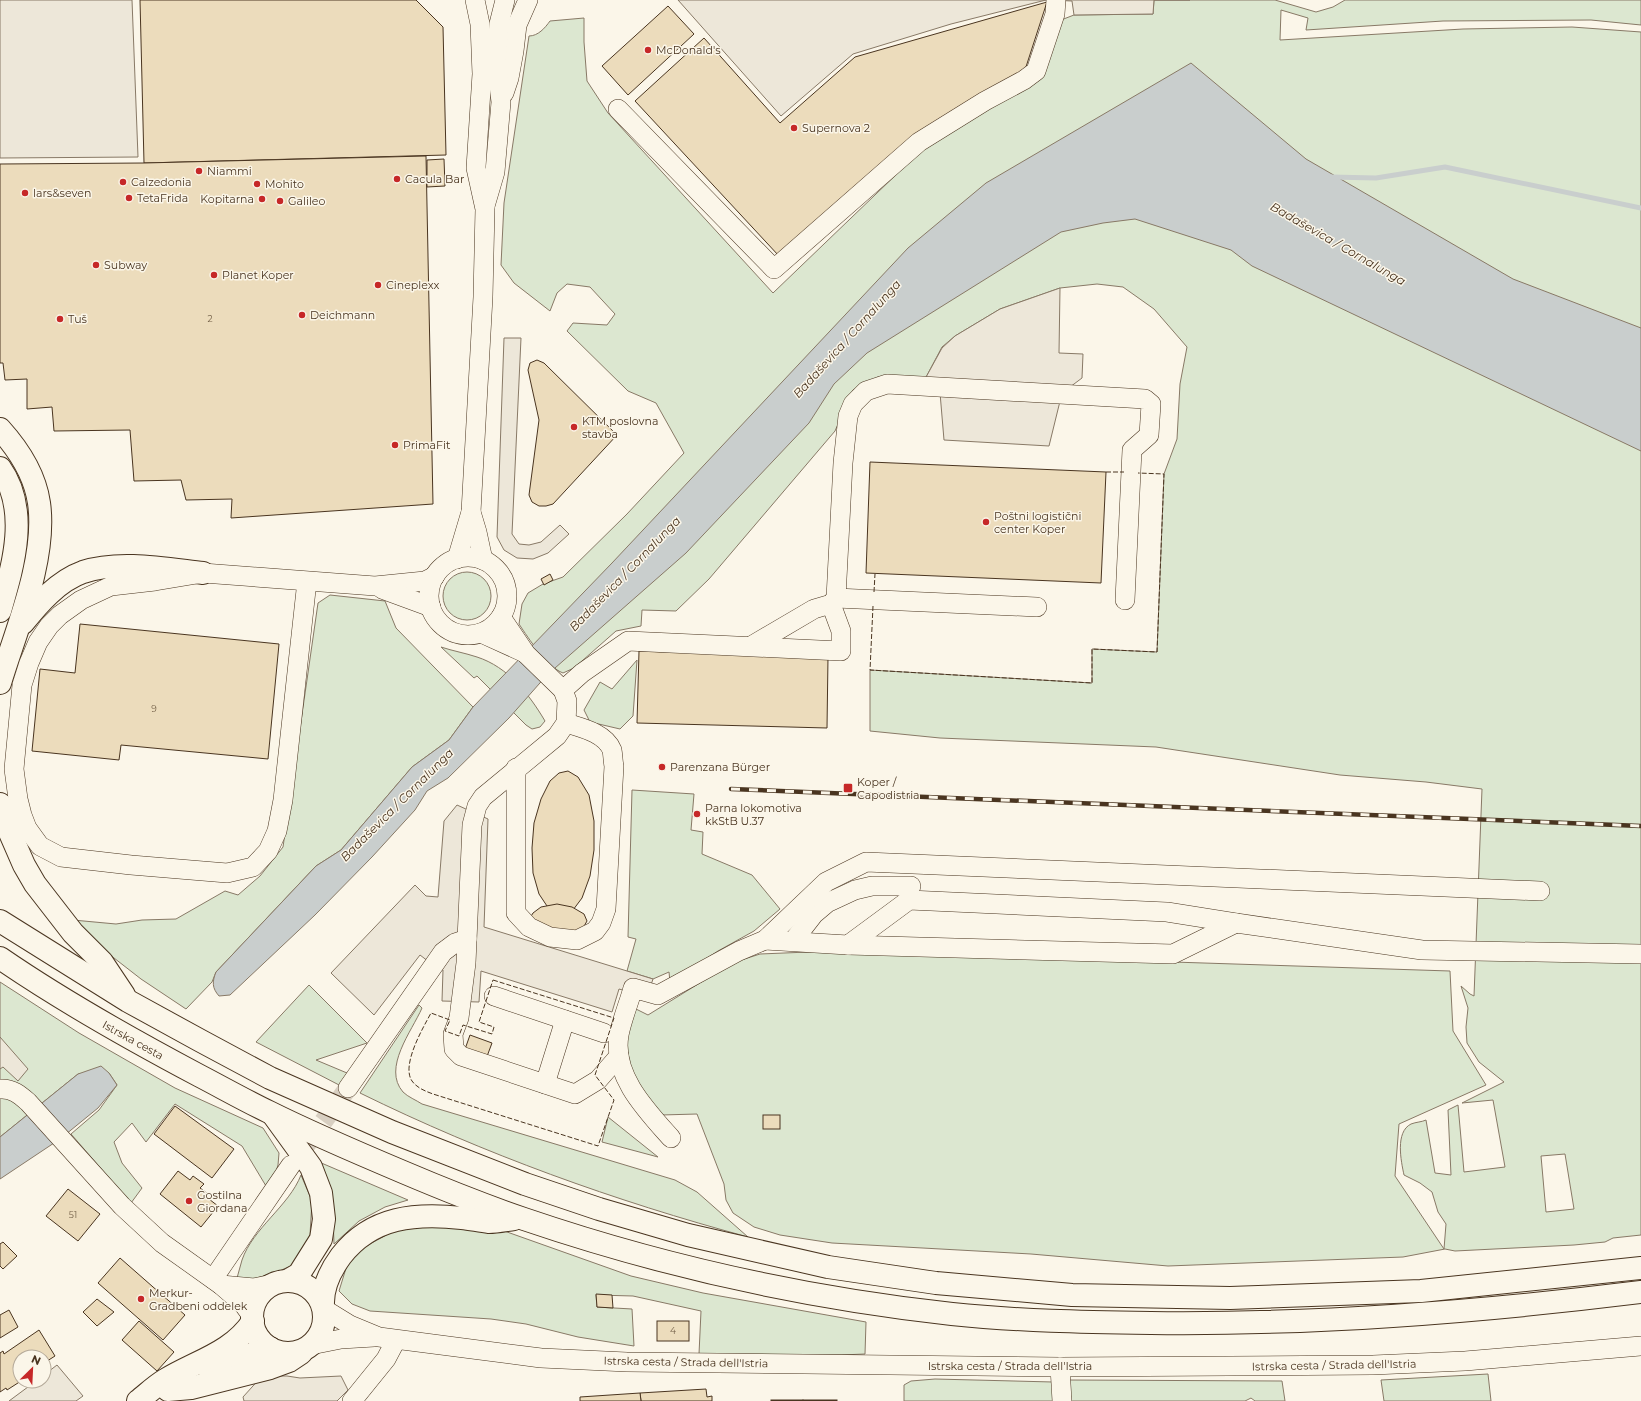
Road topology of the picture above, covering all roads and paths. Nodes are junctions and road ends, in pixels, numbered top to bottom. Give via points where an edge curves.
1 (475, 0) edge
2 (506, 0) edge
3 (528, 0) edge
4 (1056, 0) edge
5 (501, 102) junction
6 (618, 109) dead end
7 (485, 209) junction
8 (0, 429) edge
9 (0, 468) edge
10 (471, 512) junction
11 (457, 559) junction
12 (483, 560) junction
13 (203, 573) junction
14 (435, 576) junction
15 (307, 581) junction
16 (375, 586) junction
17 (1125, 600) dead end
18 (834, 601) junction
19 (431, 607) junction
20 (1037, 607) dead end
21 (0, 612) edge
22 (501, 617) junction
23 (19, 627) junction
24 (481, 633) junction
25 (751, 646) junction
26 (526, 654) junction
27 (0, 683) edge
28 (563, 690) junction
29 (566, 723) junction
30 (516, 768) junction
31 (0, 804) edge
32 (911, 886) dead end
33 (1540, 891) dead end
34 (0, 921) edge
35 (1236, 923) junction
36 (467, 939) junction
37 (765, 940) junction
38 (793, 941) junction
39 (848, 945) junction
40 (1641, 954) edge
41 (0, 958) edge
42 (494, 996) dead end
43 (128, 1001) junction
44 (566, 1020) junction
45 (604, 1033) dead end
46 (620, 1056) junction
47 (545, 1084) junction
48 (348, 1088) tunnel mouth
49 (0, 1089) edge
50 (272, 1114) junction
51 (671, 1138) dead end
52 (291, 1166) dead end
53 (520, 1218) junction
54 (1641, 1268) edge
55 (217, 1282) junction
56 (280, 1283) junction
57 (1641, 1292) edge
58 (323, 1308) junction
59 (252, 1318) junction
60 (388, 1338) junction
61 (1641, 1346) edge
62 (308, 1347) junction
63 (270, 1348) junction
64 (1060, 1367) junction
65 (168, 1390) junction
66 (138, 1401) edge
67 (352, 1401) edge
68 (1062, 1401) edge

1 - 7 street via 480,24 482,74 476,168
2 - 5 street via 499,24 496,59
3 - 5 street via 517,24 509,78
4 - 6 street via 1055,14 1036,71 919,142 774,269
5 - 7 street via 495,172
7 - 10 street
8 - 23 main road via 20,452 33,479 39,503 40,528 35,566
9 - 21 main road via 14,500 17,526 16,552
10 - 11 street
10 - 12 street
11 - 12 street via 470,557
11 - 14 street via 446,564
12 - 22 street via 499,572 506,588 507,598
13 - 15 street
13 - 15 street via 111,586 81,600 60,615 38,642 22,685 14,769 22,815 33,838 40,846 61,857 161,868 227,873 253,867 268,851 277,831 283,800
13 - 23 main road via 118,566 83,572 44,598
14 - 16 street via 425,581
14 - 19 street via 430,591
15 - 16 street
16 - 19 street
17 - 18 street via 1132,450 1148,435 1150,404 1145,399 887,384 866,391 854,404 848,416
18 - 20 street
18 - 25 street via 814,609
18 - 25 street via 841,631 841,651
19 - 24 street via 438,620 450,630 465,635
22 - 24 street
22 - 26 street
23 - 27 main road
24 - 26 street
25 - 28 street via 628,641 582,673
26 - 28 street
28 - 29 street
29 - 30 street via 557,736
29 - 30 street via 603,738 612,750 614,766 606,909 595,931 577,940 550,937 529,927 516,913
30 - 36 street via 483,797 477,806 472,825
31 - 43 main road via 24,866 35,884 73,933 102,962
32 - 38 street via 872,886 855,890 827,903 814,914
33 - 37 street via 866,862 826,882
34 - 43 main road
35 - 39 street via 1173,954
35 - 39 street via 1167,912 909,900
35 - 40 street via 1422,950
36 - 47 street via 459,1018 453,1034 454,1049 461,1056
36 - 48 street via 443,952
37 - 38 street
37 - 46 street via 739,951 658,995 633,988 619,1036
38 - 39 street
41 - 50 main road, Istrska cesta via 118,1032
42 - 44 street
43 - 54 main road via 270,1078 392,1132 518,1181 599,1209 688,1235 828,1266 936,1283 1072,1295 1230,1298 1421,1291
44 - 45 street
44 - 47 street
46 - 47 street via 598,1080 575,1094
46 - 51 street via 624,1077 639,1101
49 - 55 street via 15,1092 28,1102 122,1206 157,1237
50 - 53 main road, Istrska cesta via 428,1182
50 - 56 main road via 311,1168 321,1193 324,1219 321,1239 299,1274
52 - 55 street
53 - 57 main road, Istrska cesta via 607,1246 708,1272 823,1296 952,1314 1064,1322 1214,1324 1320,1320 1420,1314
53 - 58 main road via 489,1222 428,1215 406,1216 389,1221 353,1242 343,1254 328,1278
55 - 56 street via 254,1288
55 - 59 street via 244,1305
56 - 58 main road via 295,1282 310,1288
56 - 59 main road via 264,1290 257,1298
58 - 60 street via 350,1325
58 - 62 main road via 323,1326 317,1339
59 - 63 main road via 256,1333
59 - 66 main road via 240,1337 225,1350 164,1381
60 - 62 street via 341,1339
60 - 64 street, Istrska cesta / Strada dell'Istria via 541,1358 627,1362
60 - 67 street via 386,1359
61 - 64 street, Istrska cesta / Strada dell'Istria via 1373,1366
62 - 63 main road via 298,1352 284,1353
62 - 65 main road via 289,1361 270,1368 191,1388
63 - 65 main road
64 - 68 street
65 - 66 main road

